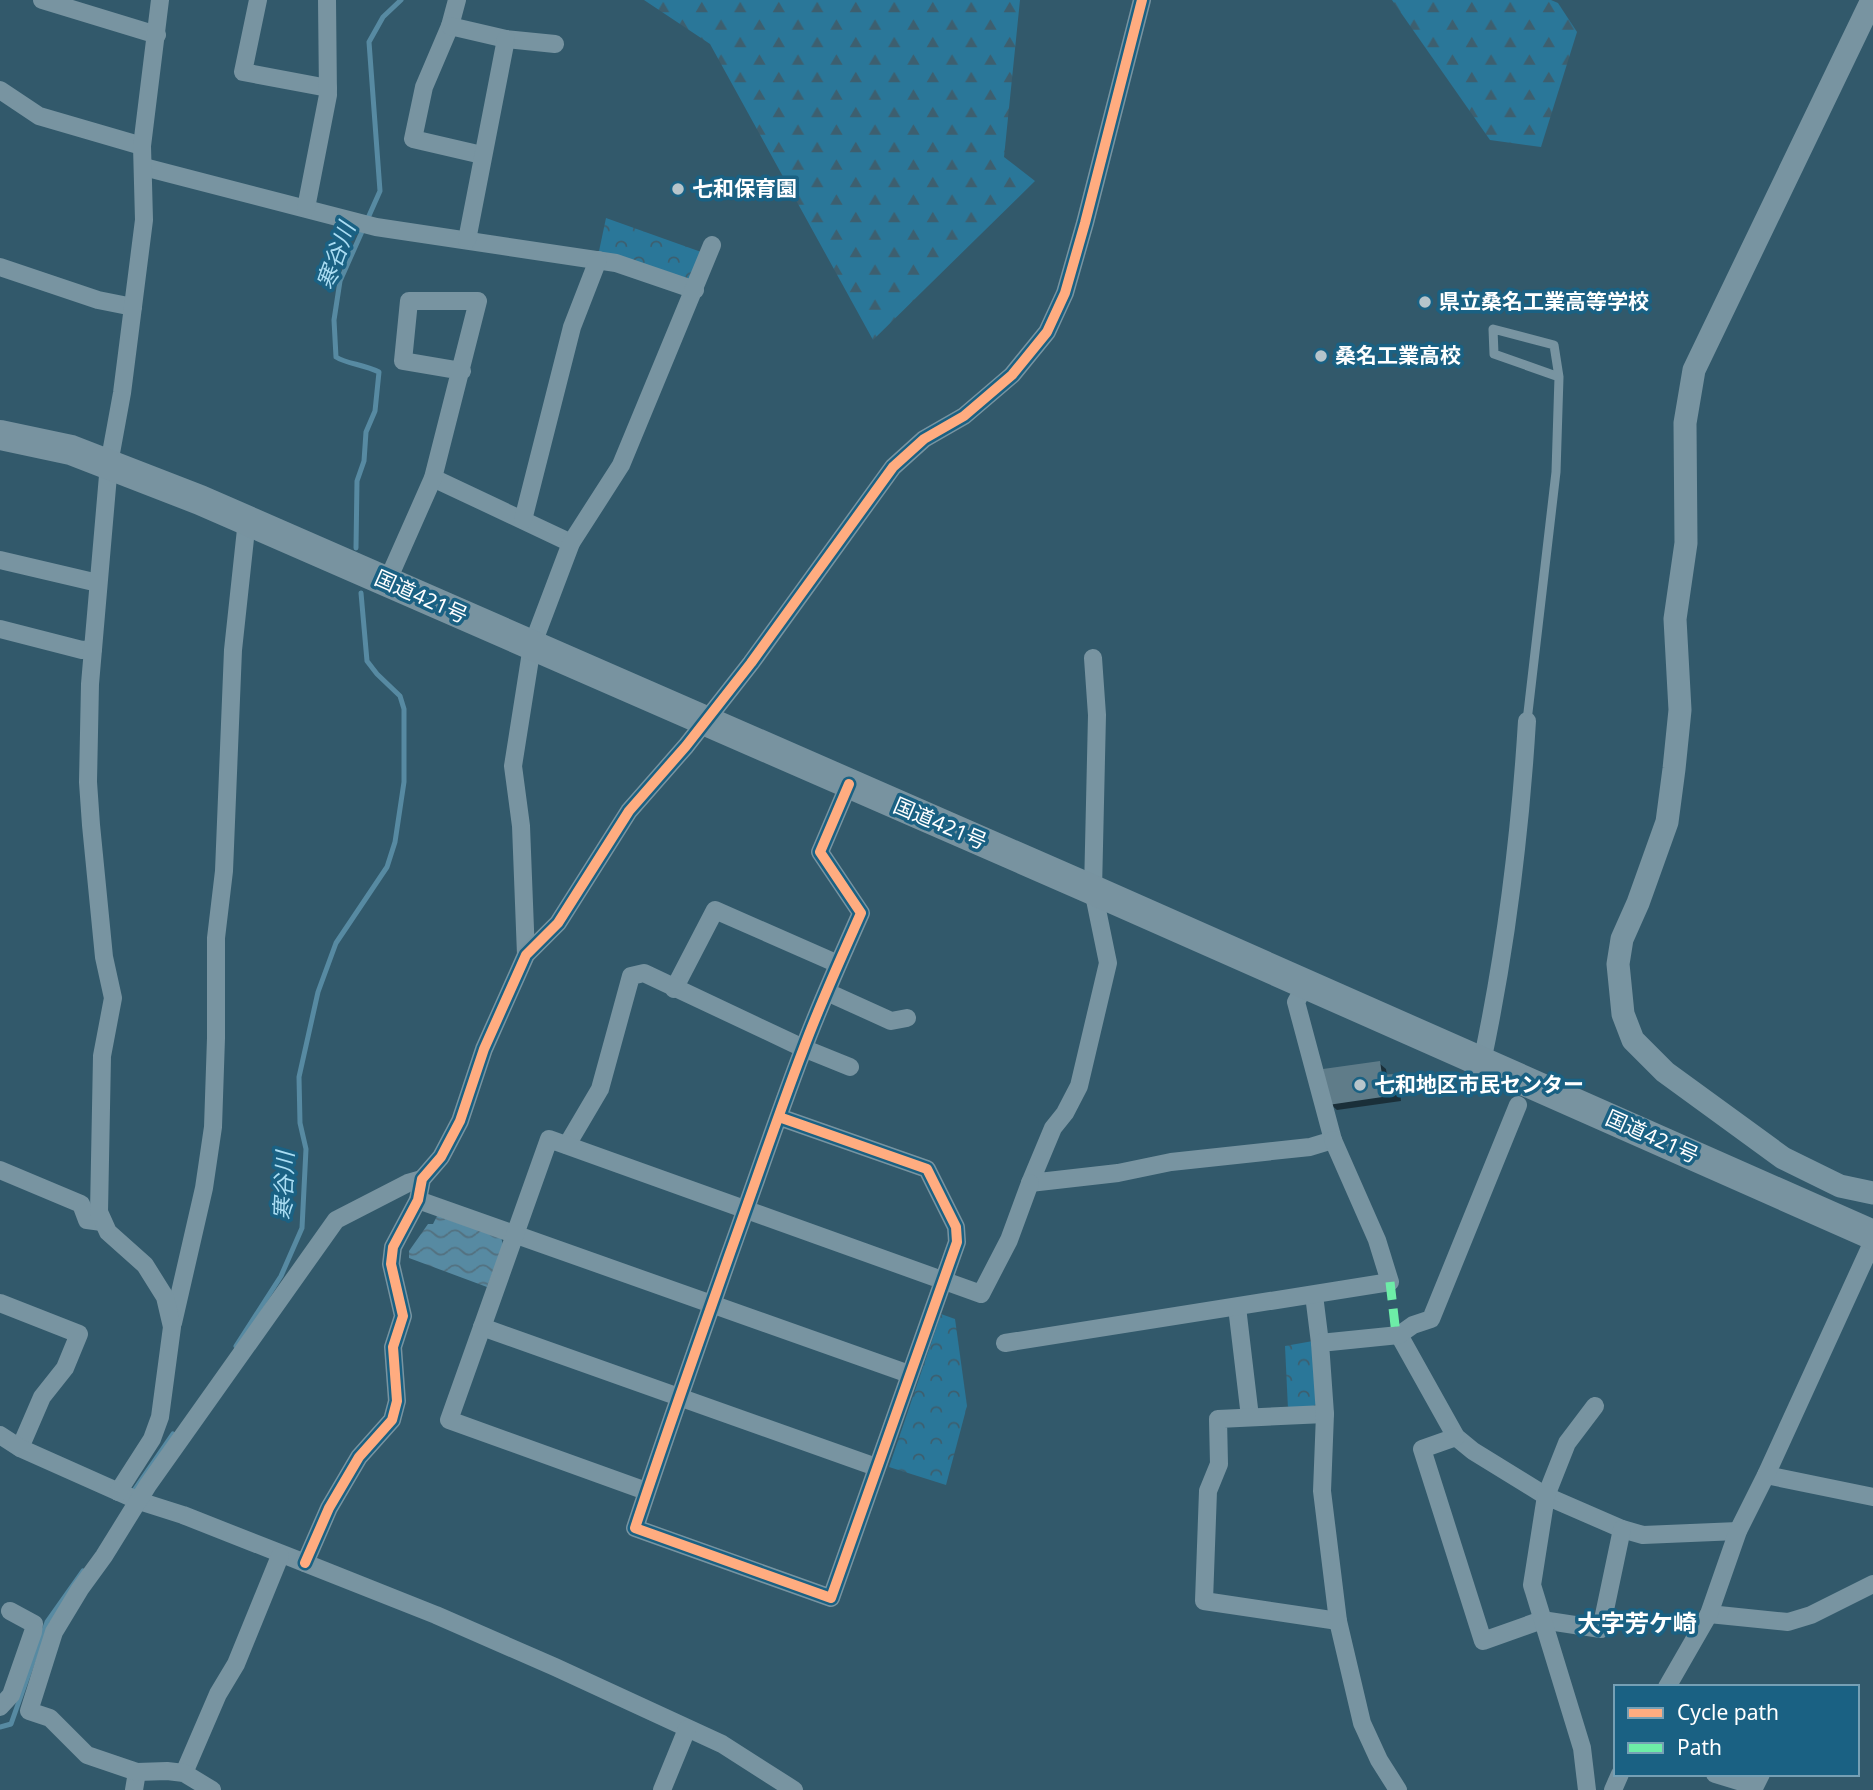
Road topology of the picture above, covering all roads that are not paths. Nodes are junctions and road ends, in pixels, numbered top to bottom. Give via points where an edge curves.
1 (42, 0) edge
2 (160, 0) edge
3 (258, 0) edge
4 (327, 0) edge
5 (457, 0) edge
6 (1142, 0) edge
7 (1872, 0) edge
8 (450, 26) junction
9 (157, 35) junction
10 (506, 39) junction
11 (555, 44) dead end
12 (328, 88) junction
13 (0, 90) edge
14 (142, 146) junction
15 (482, 155) junction
16 (144, 167) junction
17 (306, 208) junction
18 (467, 240) junction
19 (712, 245) dead end
20 (598, 260) junction
21 (0, 267) edge
22 (695, 290) junction
23 (133, 307) junction
24 (462, 371) junction
25 (1559, 377) junction
26 (0, 435) edge
27 (109, 464) junction
28 (433, 478) junction
29 (247, 520) junction
30 (523, 520) junction
31 (571, 543) junction
32 (0, 560) edge
33 (387, 582) junction
34 (98, 583) junction
35 (0, 629) edge
36 (532, 646) junction
37 (93, 649) junction
38 (1093, 657) dead end
39 (705, 721) junction
40 (1527, 722) joint
41 (849, 784) junction
42 (1093, 890) junction
43 (526, 955) junction
44 (838, 964) junction
45 (1306, 984) junction
46 (674, 989) junction
47 (827, 992) junction
48 (907, 1018) dead end
49 (803, 1048) junction
50 (1482, 1062) junction
51 (850, 1067) dead end
52 (1518, 1105) dead end
53 (779, 1117) junction
54 (1333, 1140) junction
55 (567, 1145) junction
56 (0, 1170) edge
57 (422, 1179) junction
58 (1030, 1183) junction
59 (1873, 1192) edge
60 (418, 1200) junction
61 (746, 1209) junction
62 (102, 1222) junction
63 (515, 1234) junction
64 (1873, 1235) edge
65 (1873, 1241) edge
66 (944, 1280) junction
67 (1314, 1295) junction
68 (0, 1303) edge
69 (712, 1304) junction
70 (1237, 1307) junction
71 (172, 1326) junction
72 (482, 1327) junction
73 (1399, 1335) junction
74 (1006, 1343) dead end
75 (1320, 1343) junction
76 (909, 1374) junction
77 (680, 1396) junction
78 (1595, 1406) dead end
79 (1325, 1414) junction
80 (1250, 1418) junction
81 (0, 1435) edge
82 (1456, 1437) junction
83 (20, 1448) junction
84 (876, 1467) junction
85 (1766, 1475) junction
86 (646, 1490) junction
87 (127, 1495) junction
88 (1872, 1495) edge
89 (1546, 1496) junction
90 (1622, 1529) junction
91 (1738, 1531) junction
92 (281, 1556) junction
93 (305, 1563) junction
94 (1873, 1584) edge
95 (10, 1611) dead end
96 (1709, 1614) junction
97 (1542, 1620) junction
98 (1338, 1621) junction
99 (1668, 1685) edge
100 (0, 1707) edge
101 (687, 1729) junction
102 (184, 1773) junction
103 (1722, 1776) edge
104 (1760, 1776) edge
105 (135, 1781) edge
106 (212, 1790) edge
107 (662, 1790) edge
108 (794, 1790) edge
109 (1398, 1790) edge
110 (1587, 1790) edge

1 - 9 street
2 - 9 street
3 - 12 street via 243,72
4 - 12 street
5 - 8 street
6 - 39 street via 1065,293 1047,332 1012,375 893,467
7 - 59 street via 1694,370 1685,424 1685,543 1675,619 1680,710 1674,769 1667,822 1622,939 1618,964 1623,1014 1633,1040 1665,1072 1783,1158 1840,1186
8 - 10 street
8 - 15 street via 424,87 413,139
9 - 14 street
10 - 11 street
10 - 15 street
12 - 17 street
13 - 14 street via 39,116
14 - 16 street
15 - 18 street
16 - 17 street
16 - 23 street via 144,220
17 - 18 street via 376,227
18 - 20 street
19 - 22 street
20 - 22 street
20 - 30 street via 572,327
21 - 23 street via 97,300
22 - 31 street via 621,465
23 - 27 street
24 - 24 street via 402,361 409,301 478,301
24 - 28 street
25 - 25 lane via 1554,345 1493,330 1494,354
25 - 40 lane via 1556,472
26 - 27 highway, 国道421号 via 59,447
27 - 29 highway, 国道421号
27 - 34 street
28 - 30 street
28 - 33 street
29 - 33 highway, 国道421号
29 - 71 street via 233,650 224,871 216,938 213,1127
30 - 31 street
31 - 36 street
32 - 34 street
33 - 36 highway, 国道421号
34 - 37 street
35 - 37 street
36 - 39 highway, 国道421号
36 - 43 street via 513,766 521,826
37 - 62 street via 88,782 103,957 113,998 101,1072
38 - 42 street via 1097,715
39 - 41 highway, 国道421号
39 - 43 street via 629,811 558,923
40 - 50 street via 1520,819
41 - 42 highway, 国道421号
41 - 44 street via 820,852 861,913
42 - 45 highway, 国道421号
42 - 58 street via 1108,963 1079,1086 1048,1137
43 - 57 street via 484,1049 460,1121 442,1157
44 - 46 street via 715,910
44 - 47 street
45 - 50 highway, 国道421号
45 - 54 street via 1296,1002
46 - 49 street
46 - 55 street via 644,973 631,976 600,1089
47 - 48 street via 891,1021
47 - 49 street
49 - 51 street
49 - 53 street
50 - 64 highway, 国道421号
52 - 73 street via 1431,1319
53 - 61 street
53 - 66 street via 927,1169 956,1227 957,1242
54 - 58 street via 1310,1147
54 - 67 street via 1377,1240 1390,1282
55 - 61 street
55 - 63 street via 549,1139
56 - 62 street via 81,1204 87,1220
57 - 60 street
57 - 87 street via 336,1220
58 - 66 street via 1009,1240 981,1294
60 - 63 street
60 - 93 street via 393,1247 391,1264 403,1316 393,1347 397,1401 392,1420 359,1457 329,1508
61 - 66 street
61 - 69 street
62 - 71 street via 153,1274
63 - 69 street
63 - 72 street
65 - 85 street
66 - 76 street
67 - 70 street
67 - 75 street
68 - 83 street via 79,1334 65,1368 42,1397
69 - 76 street
69 - 77 street
70 - 74 street
70 - 80 street
71 - 87 street via 157,1429
72 - 77 street
72 - 86 street via 449,1420
73 - 75 street
73 - 82 street
75 - 79 street
76 - 84 street
77 - 84 street
77 - 86 street
78 - 89 street via 1567,1443
79 - 80 street
79 - 98 street via 1322,1491
80 - 98 street via 1218,1419 1219,1464 1208,1491 1204,1601
81 - 83 street
82 - 89 street
82 - 97 street via 1422,1449 1483,1641
83 - 87 street
84 - 86 street via 831,1598 635,1528
85 - 88 street
85 - 91 street
87 - 92 street
87 - 105 street via 54,1632 29,1711 50,1718 87,1755
89 - 90 street
89 - 97 street via 1532,1585
90 - 91 street via 1643,1535
90 - 97 street via 1601,1629
91 - 96 street
92 - 93 street
92 - 102 street
93 - 101 street via 436,1615
94 - 96 street via 1788,1622
95 - 100 street via 34,1624 11,1695
96 - 99 street
97 - 110 street via 1582,1748
98 - 109 street via 1362,1723
101 - 107 street
101 - 108 street via 722,1744
102 - 105 street via 167,1771
102 - 106 street
103 - 104 street via 1755,1786

